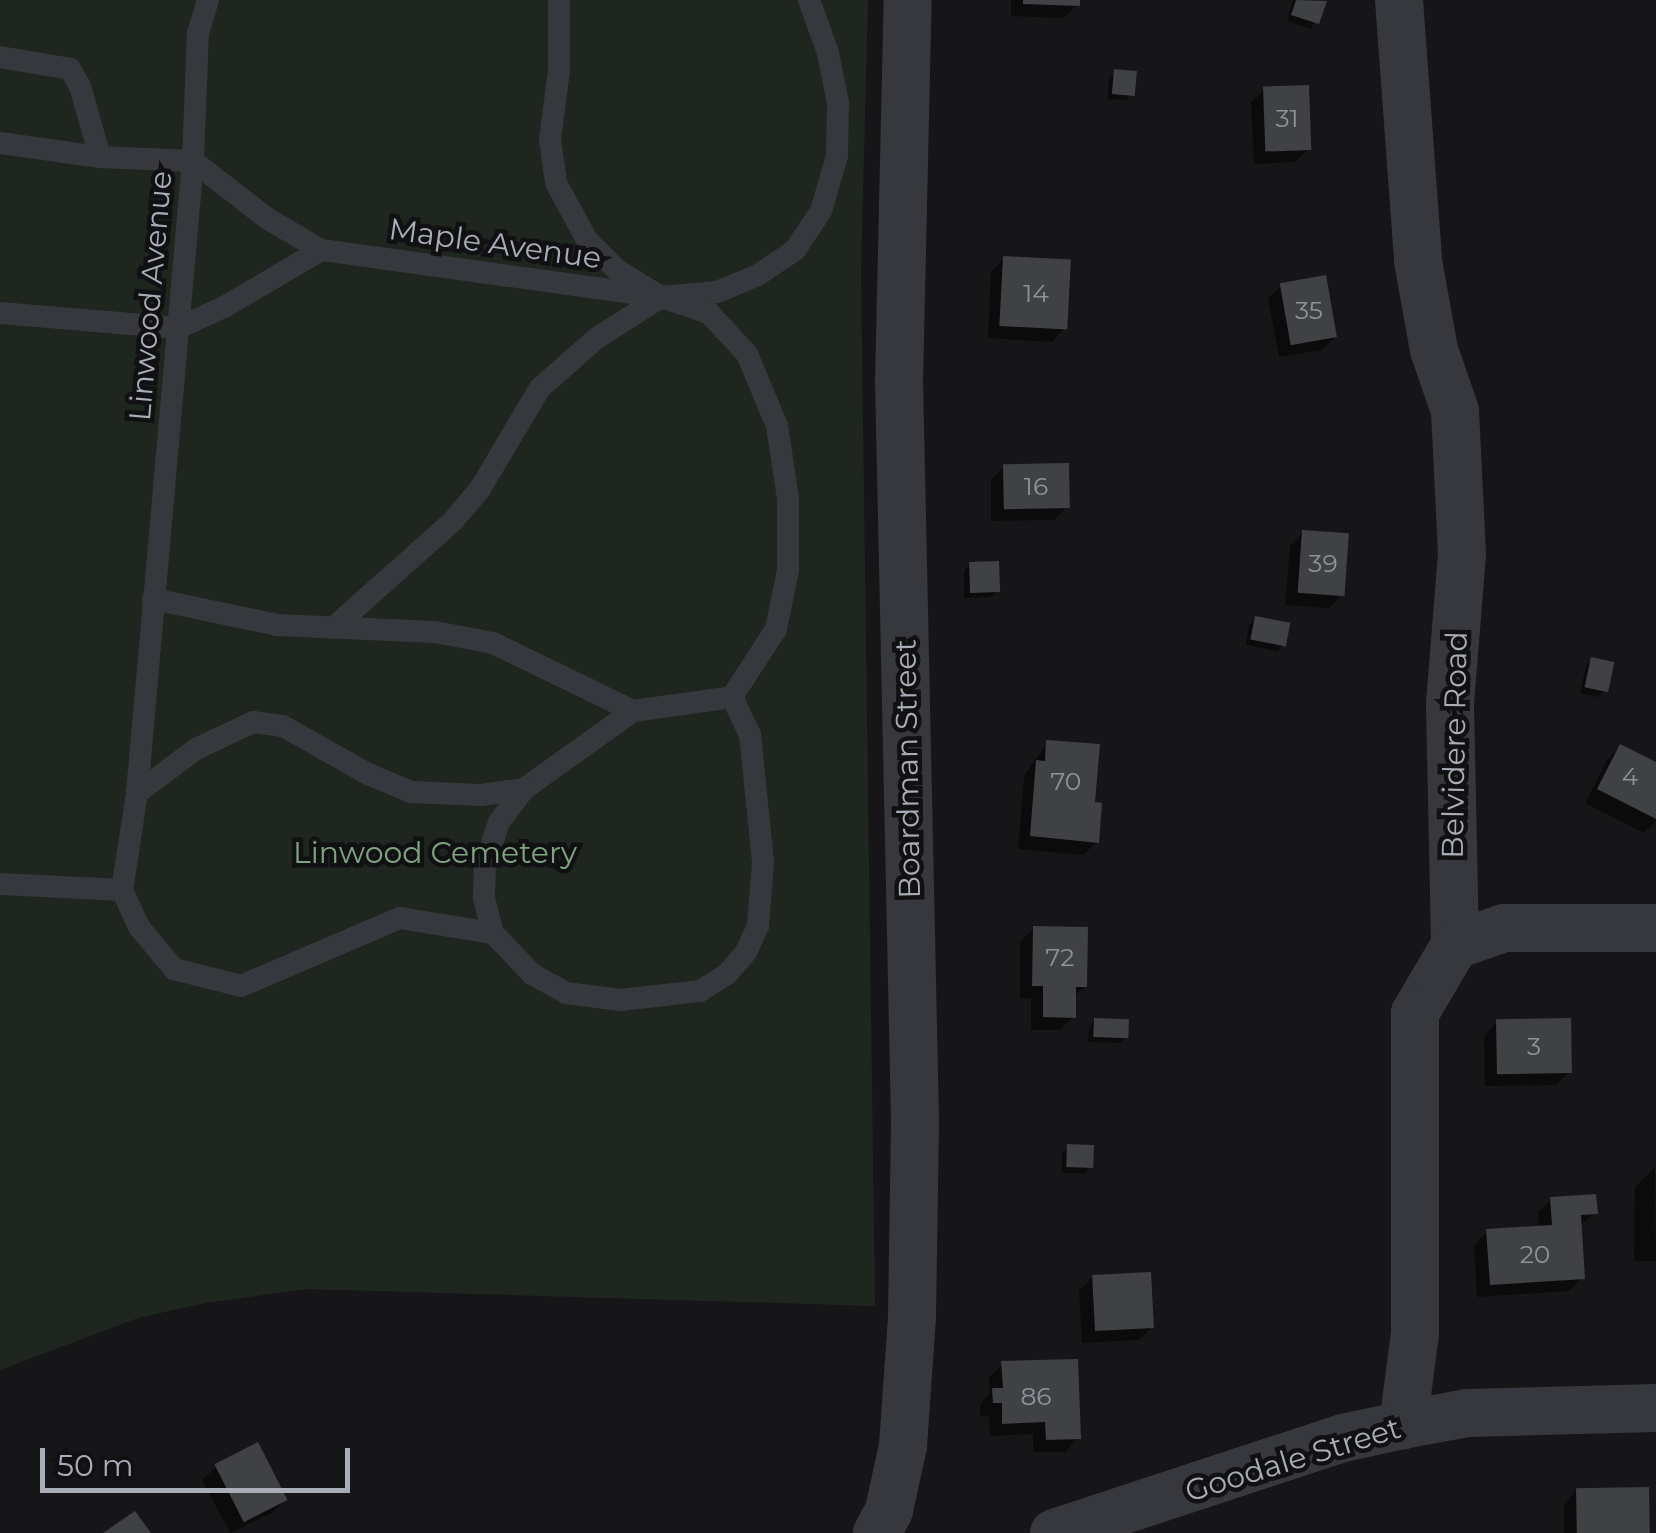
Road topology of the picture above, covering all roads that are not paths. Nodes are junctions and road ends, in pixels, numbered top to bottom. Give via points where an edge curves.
1 (208, 0) edge
2 (558, 0) edge
3 (809, 0) edge
4 (908, 0) edge
5 (1399, 0) edge
6 (0, 57) edge
7 (0, 143) edge
8 (100, 157) junction
9 (194, 161) junction
10 (321, 250) junction
11 (661, 297) junction
12 (0, 312) edge
13 (178, 328) junction
14 (153, 600) junction
15 (332, 628) junction
16 (732, 697) junction
17 (633, 711) junction
18 (524, 789) junction
19 (137, 793) junction
20 (0, 884) edge
21 (122, 890) junction
22 (1656, 928) edge
23 (493, 933) junction
24 (1455, 945) junction
25 (1656, 1408) edge
26 (1403, 1425) junction
27 (877, 1533) edge
28 (1054, 1533) edge

1 - 9 lane, Linwood Avenue via 198,33
2 - 11 lane via 559,72 550,139 556,184 587,240 617,270
3 - 11 lane via 838,103 837,156 820,211 794,250 758,276 716,292
4 - 27 street, Boardman Street via 898,382 915,1119 912,1316 904,1446
5 - 24 street, Belvidere Road via 1418,261 1434,350 1455,411 1462,474 1450,704
6 - 8 lane via 70,70
7 - 8 lane
8 - 9 lane
9 - 10 lane, Maple Avenue via 268,219
9 - 13 lane, Linwood Avenue
10 - 11 lane, Maple Avenue
10 - 13 lane
11 - 15 lane via 596,338 540,388 453,521
11 - 16 lane via 709,312 730,331 765,388 777,426 788,498 788,570 776,630
12 - 13 lane
13 - 14 lane, Linwood Avenue
14 - 15 lane
14 - 19 lane, Linwood Avenue
15 - 17 lane via 493,642
16 - 17 lane
16 - 23 lane via 750,735 763,862 758,926 727,974 700,991 673,997 621,1000 566,992 532,974
17 - 18 lane
18 - 19 lane via 411,792 282,726 253,722 196,749
18 - 23 lane via 499,822 485,864
19 - 21 lane, Linwood Avenue
20 - 21 lane
21 - 23 lane via 139,927 174,969 241,986 400,918
22 - 24 street via 1504,928
24 - 26 street via 1416,1013 1415,1333
25 - 26 street, Goodale Street via 1468,1412
26 - 28 street, Goodale Street via 1342,1438

